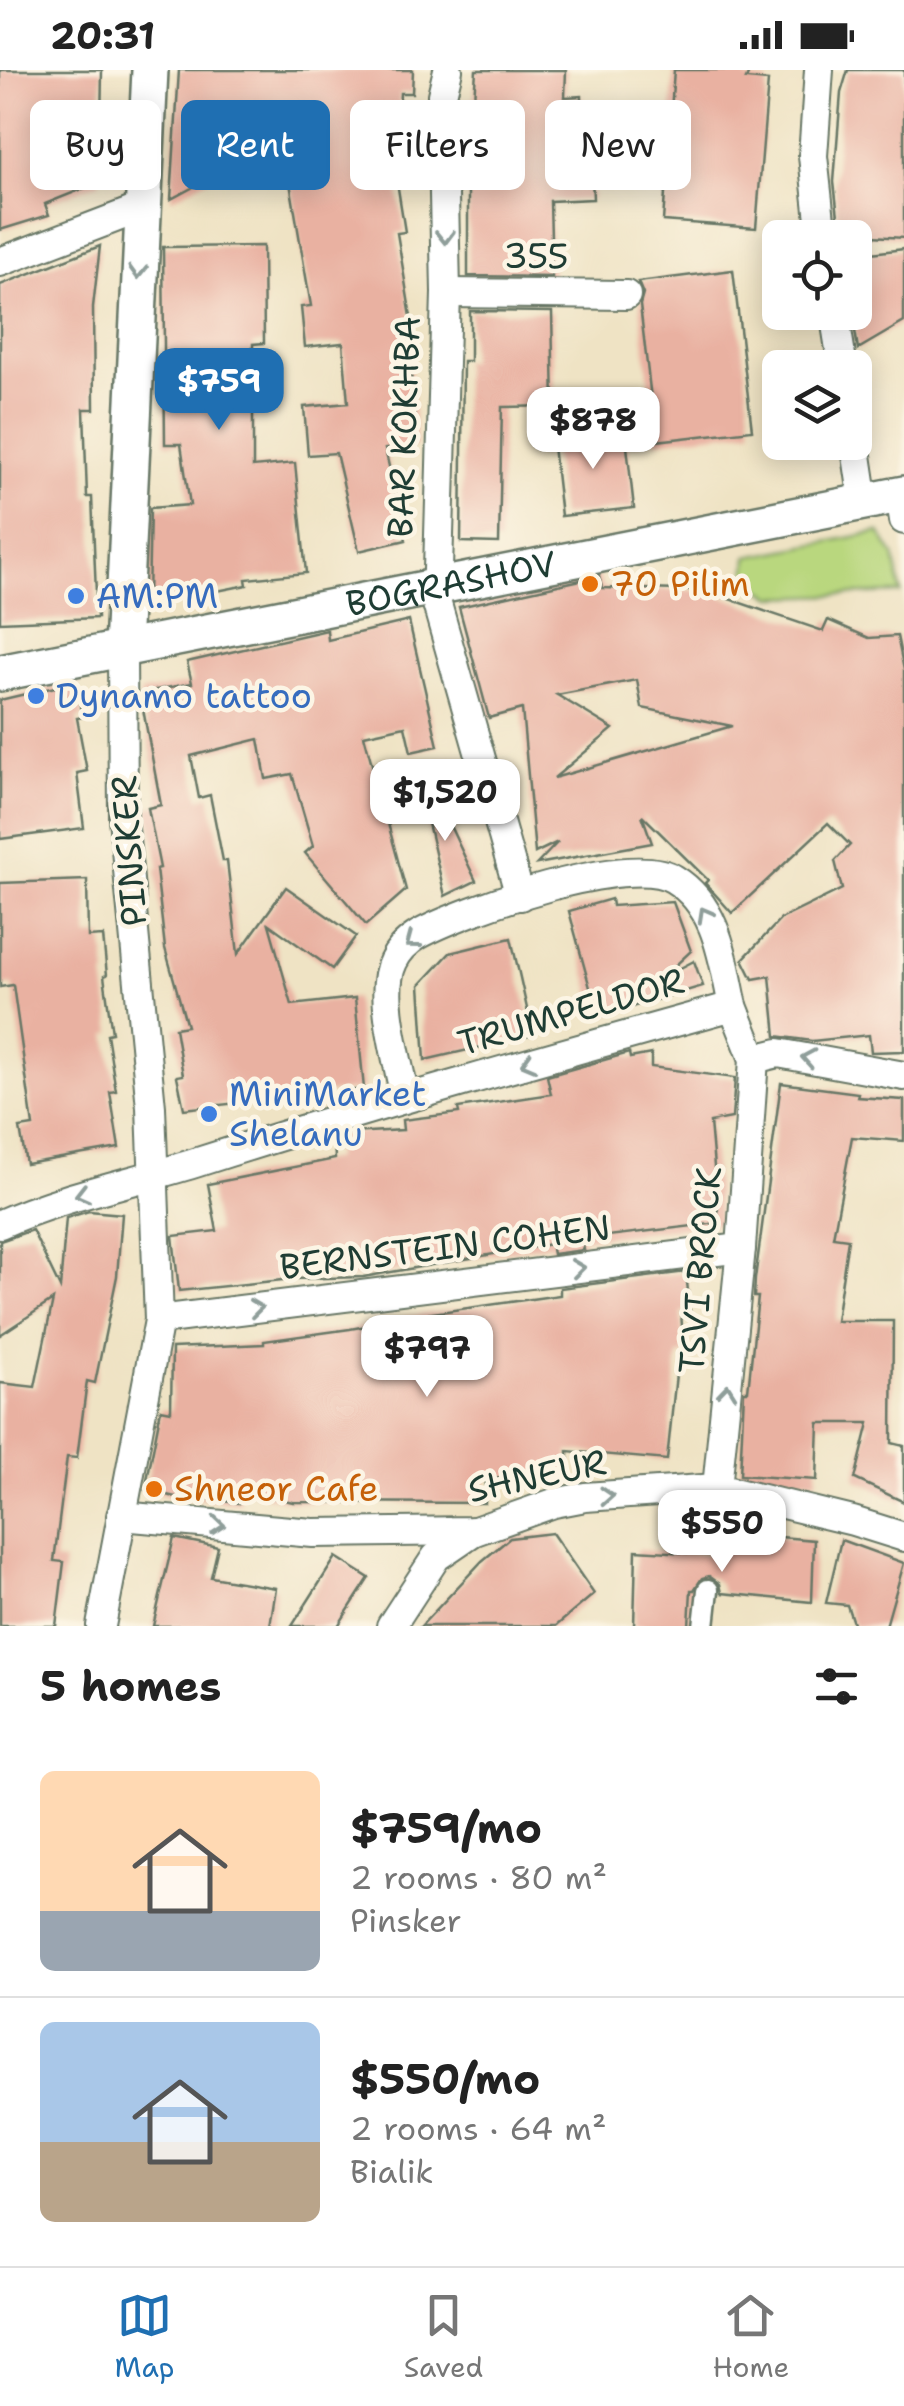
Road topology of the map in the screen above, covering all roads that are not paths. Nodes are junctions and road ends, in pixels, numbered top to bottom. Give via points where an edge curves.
1 (150, 70) edge
2 (448, 70) edge
3 (819, 70) edge
4 (141, 208) junction
5 (820, 220) edge
6 (0, 262) edge
7 (446, 293) junction
8 (626, 294) dead end
9 (858, 460) edge
10 (864, 502) junction
11 (903, 502) edge
12 (437, 584) junction
13 (122, 649) junction
14 (0, 674) edge
15 (520, 896) junction
16 (733, 1006) junction
17 (754, 1059) junction
18 (904, 1076) edge
19 (406, 1098) junction
20 (152, 1176) junction
21 (0, 1224) edge
22 (741, 1248) junction
23 (159, 1320) junction
24 (717, 1488) junction
25 (121, 1516) junction
26 (474, 1531) junction
27 (904, 1537) edge
28 (708, 1590) dead end
29 (101, 1626) edge
30 (391, 1626) edge
31 (704, 1626) edge

1 - 4 street, PINSKER
2 -> 7 street, BAR KOKHBA via 442,95
3 - 5 street via 813,156
4 - 6 street
4 -> 13 street, PINSKER
7 - 8 street, 355
7 - 12 street, BAR KOKHBA
9 - 10 street
10 - 11 street, BOGRASHOV
10 - 12 street, BOGRASHOV
12 - 13 street, BOGRASHOV
12 - 15 street, BAR KOKHBA via 436,604
13 - 14 street, BOGRASHOV
13 - 20 street, PINSKER via 123,818
16 -> 15 street via 707,910 671,876 587,876
15 -> 19 street via 416,936 400,949 387,989
16 - 17 street, TRUMPELDOR
16 -> 19 street, TRUMPELDOR
18 -> 17 street via 778,1053
17 - 22 street, TSVI BROCK
19 - 20 street, TRUMPELDOR
20 -> 21 street, TRUMPELDOR via 44,1204
20 - 23 street, PINSKER
23 -> 22 street, BERNSTEIN COHEN
24 -> 22 street, TSVI BROCK
23 - 25 street, PINSKER
26 -> 24 street, SHNEUR via 586,1497
24 - 27 street, SHNEUR
25 -> 26 street, SHNEUR via 313,1533
25 - 29 street, PINSKER
26 - 30 street via 436,1557
28 - 31 street

